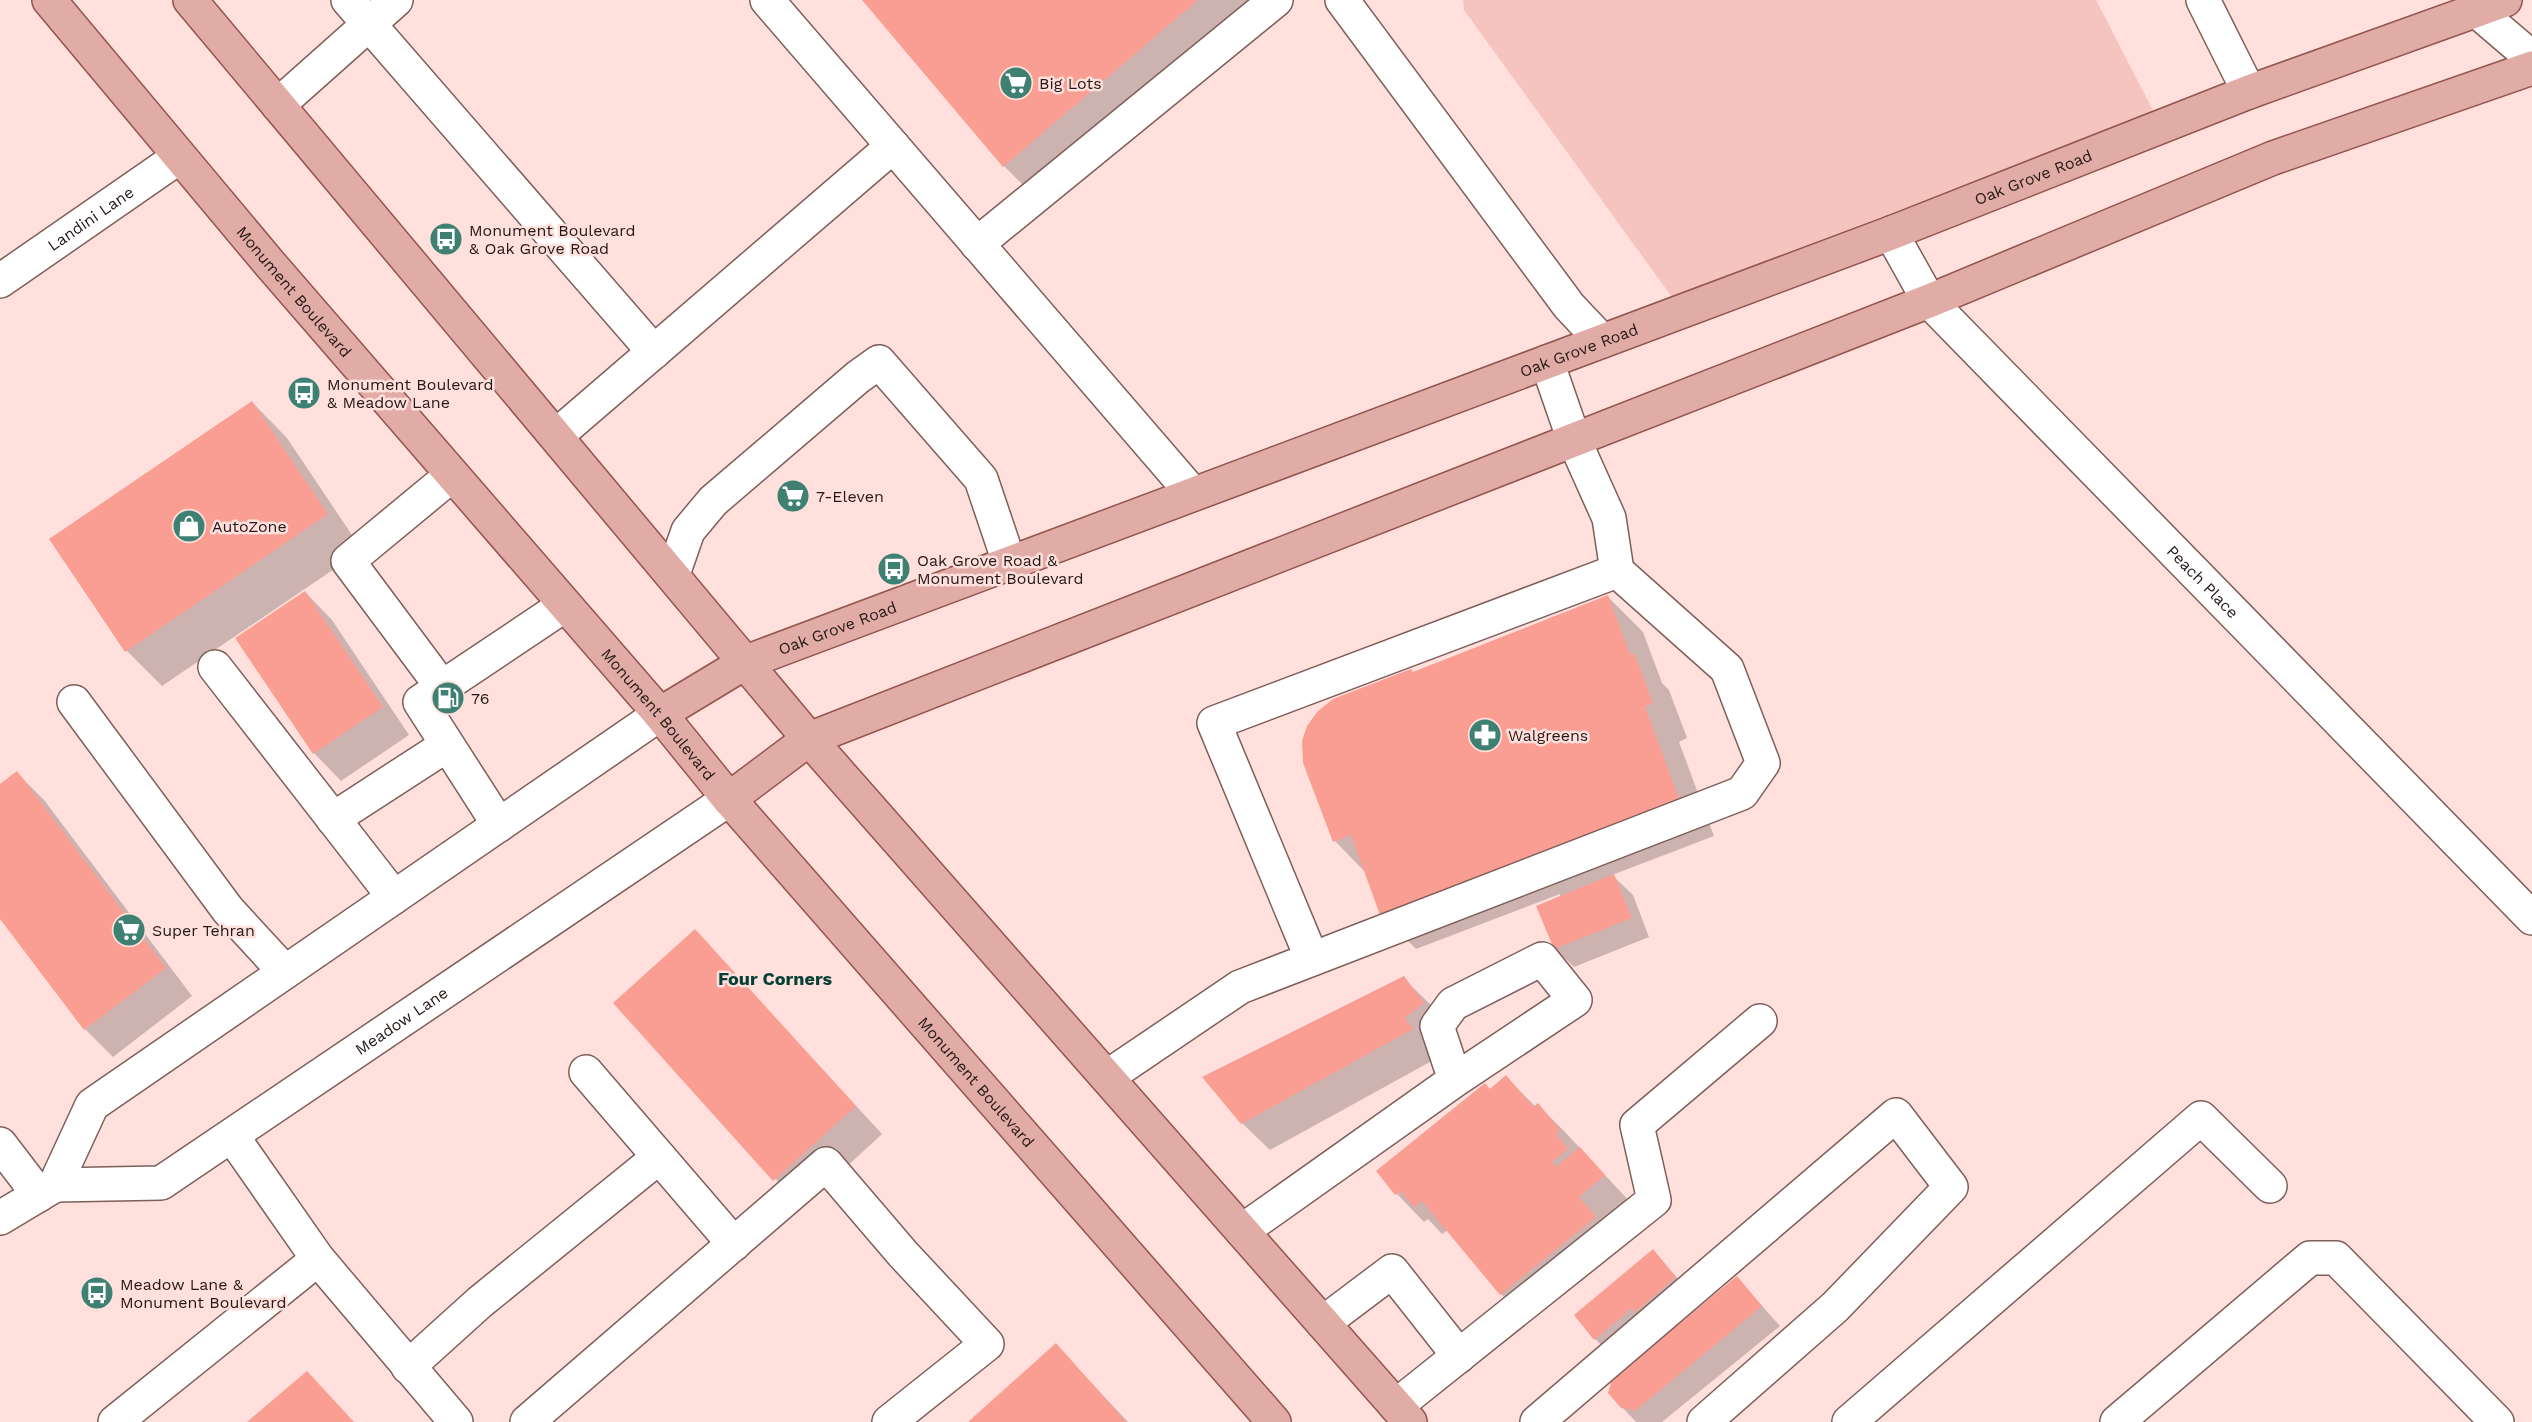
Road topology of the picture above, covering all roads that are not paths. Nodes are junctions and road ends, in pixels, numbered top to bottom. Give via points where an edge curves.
1 (49, 0) edge
2 (190, 0) edge
3 (396, 0) edge
4 (767, 0) edge
5 (1276, 0) edge
6 (1342, 0) edge
7 (2203, 0) edge
8 (2491, 5) edge
9 (359, 12) edge
10 (2532, 58) edge
11 (2532, 68) edge
12 (2249, 92) junction
13 (278, 105) junction
14 (893, 146) junction
15 (179, 157) junction
16 (1891, 233) junction
17 (977, 244) junction
18 (0, 281) edge
19 (1929, 301) junction
20 (1602, 341) junction
21 (654, 352) junction
22 (1547, 362) junction
23 (556, 436) junction
24 (1574, 440) junction
25 (452, 475) junction
26 (1193, 494) junction
27 (1009, 562) junction
28 (1617, 571) junction
29 (673, 574) junction
30 (565, 605) junction
31 (746, 662) junction
32 (215, 667) dead end
33 (442, 687) junction
34 (74, 702) dead end
35 (660, 714) junction
36 (809, 739) junction
37 (447, 745) junction
38 (729, 799) junction
39 (333, 819) junction
40 (499, 825) junction
41 (394, 897) junction
42 (2532, 918) edge
43 (1312, 959) junction
44 (285, 972) junction
45 (1760, 1022) dead end
46 (586, 1072) dead end
47 (1107, 1077) junction
48 (1455, 1080) dead end
49 (232, 1136) junction
50 (0, 1144) edge
51 (660, 1157) junction
52 (2270, 1186) dead end
53 (47, 1190) junction
54 (0, 1218) edge
55 (1242, 1231) junction
56 (734, 1244) junction
57 (318, 1259) junction
58 (1323, 1323) junction
59 (1459, 1356) junction
60 (408, 1367) junction
61 (1403, 1414) edge
62 (1545, 1420) edge
63 (115, 1422) edge
64 (456, 1422) edge
65 (527, 1422) edge
66 (889, 1422) edge
67 (1274, 1422) edge
68 (1704, 1422) edge
69 (1849, 1422) edge
70 (2117, 1422) edge
71 (2498, 1422) edge

1 - 15 main road, Monument Boulevard
2 - 13 main road
3 - 9 street
4 - 14 street
5 - 17 street
6 - 20 street via 1569,306
7 - 12 street
8 - 10 street
8 - 12 main road, Oak Grove Road
9 - 13 street
9 - 21 street
11 - 19 main road via 2273,158
12 - 16 main road, Oak Grove Road
13 - 23 main road
14 - 17 street
14 - 21 street
15 - 18 street, Landini Lane
15 - 25 main road, Monument Boulevard
16 - 19 street, Peach Place
16 - 20 main road, Oak Grove Road
17 - 26 street
19 - 24 main road
19 - 42 street, Peach Place
20 - 22 main road, Oak Grove Road
21 - 23 street
22 - 24 street
22 - 26 main road, Oak Grove Road
23 - 29 main road
24 - 28 street via 1608,518
24 - 36 main road
25 - 30 main road, Monument Boulevard
25 - 33 street via 348,561
26 - 27 main road, Oak Grove Road
27 - 29 street via 981,479 879,362 713,501 688,531
27 - 31 main road, Oak Grove Road
28 - 43 street via 1214,723
28 - 43 street via 1727,669 1763,763 1742,793
29 - 31 main road
30 - 33 street
30 - 35 main road, Monument Boulevard
31 - 35 main road, Oak Grove Road
31 - 36 main road
32 - 39 street
33 - 37 street via 420,702
34 - 44 street via 228,910
35 - 38 main road, Monument Boulevard
35 - 40 street
36 - 38 main road
36 - 47 main road
37 - 39 street
37 - 40 street
38 - 49 street, Meadow Lane
38 - 67 main road, Monument Boulevard
39 - 41 street
40 - 41 street
41 - 44 street
43 - 47 street via 1240,987
44 - 53 street via 92,1105
45 - 59 street via 1637,1125 1654,1200
46 - 51 street
47 - 55 main road
48 - 55 street
49 - 53 street, Meadow Lane via 161,1183
49 - 57 street
50 - 53 street
51 - 56 street
51 - 60 street via 480,1302
52 - 69 street via 2201,1118
53 - 54 street, Meadow Lane
55 - 58 main road
56 - 65 street
56 - 66 street via 826,1164 987,1344
57 - 60 street
57 - 63 street
58 - 59 street via 1392,1271
58 - 61 main road
59 - 61 street
60 - 64 street
62 - 68 street via 1896,1115 1950,1187 1835,1307
70 - 71 street via 2310,1258 2336,1258

